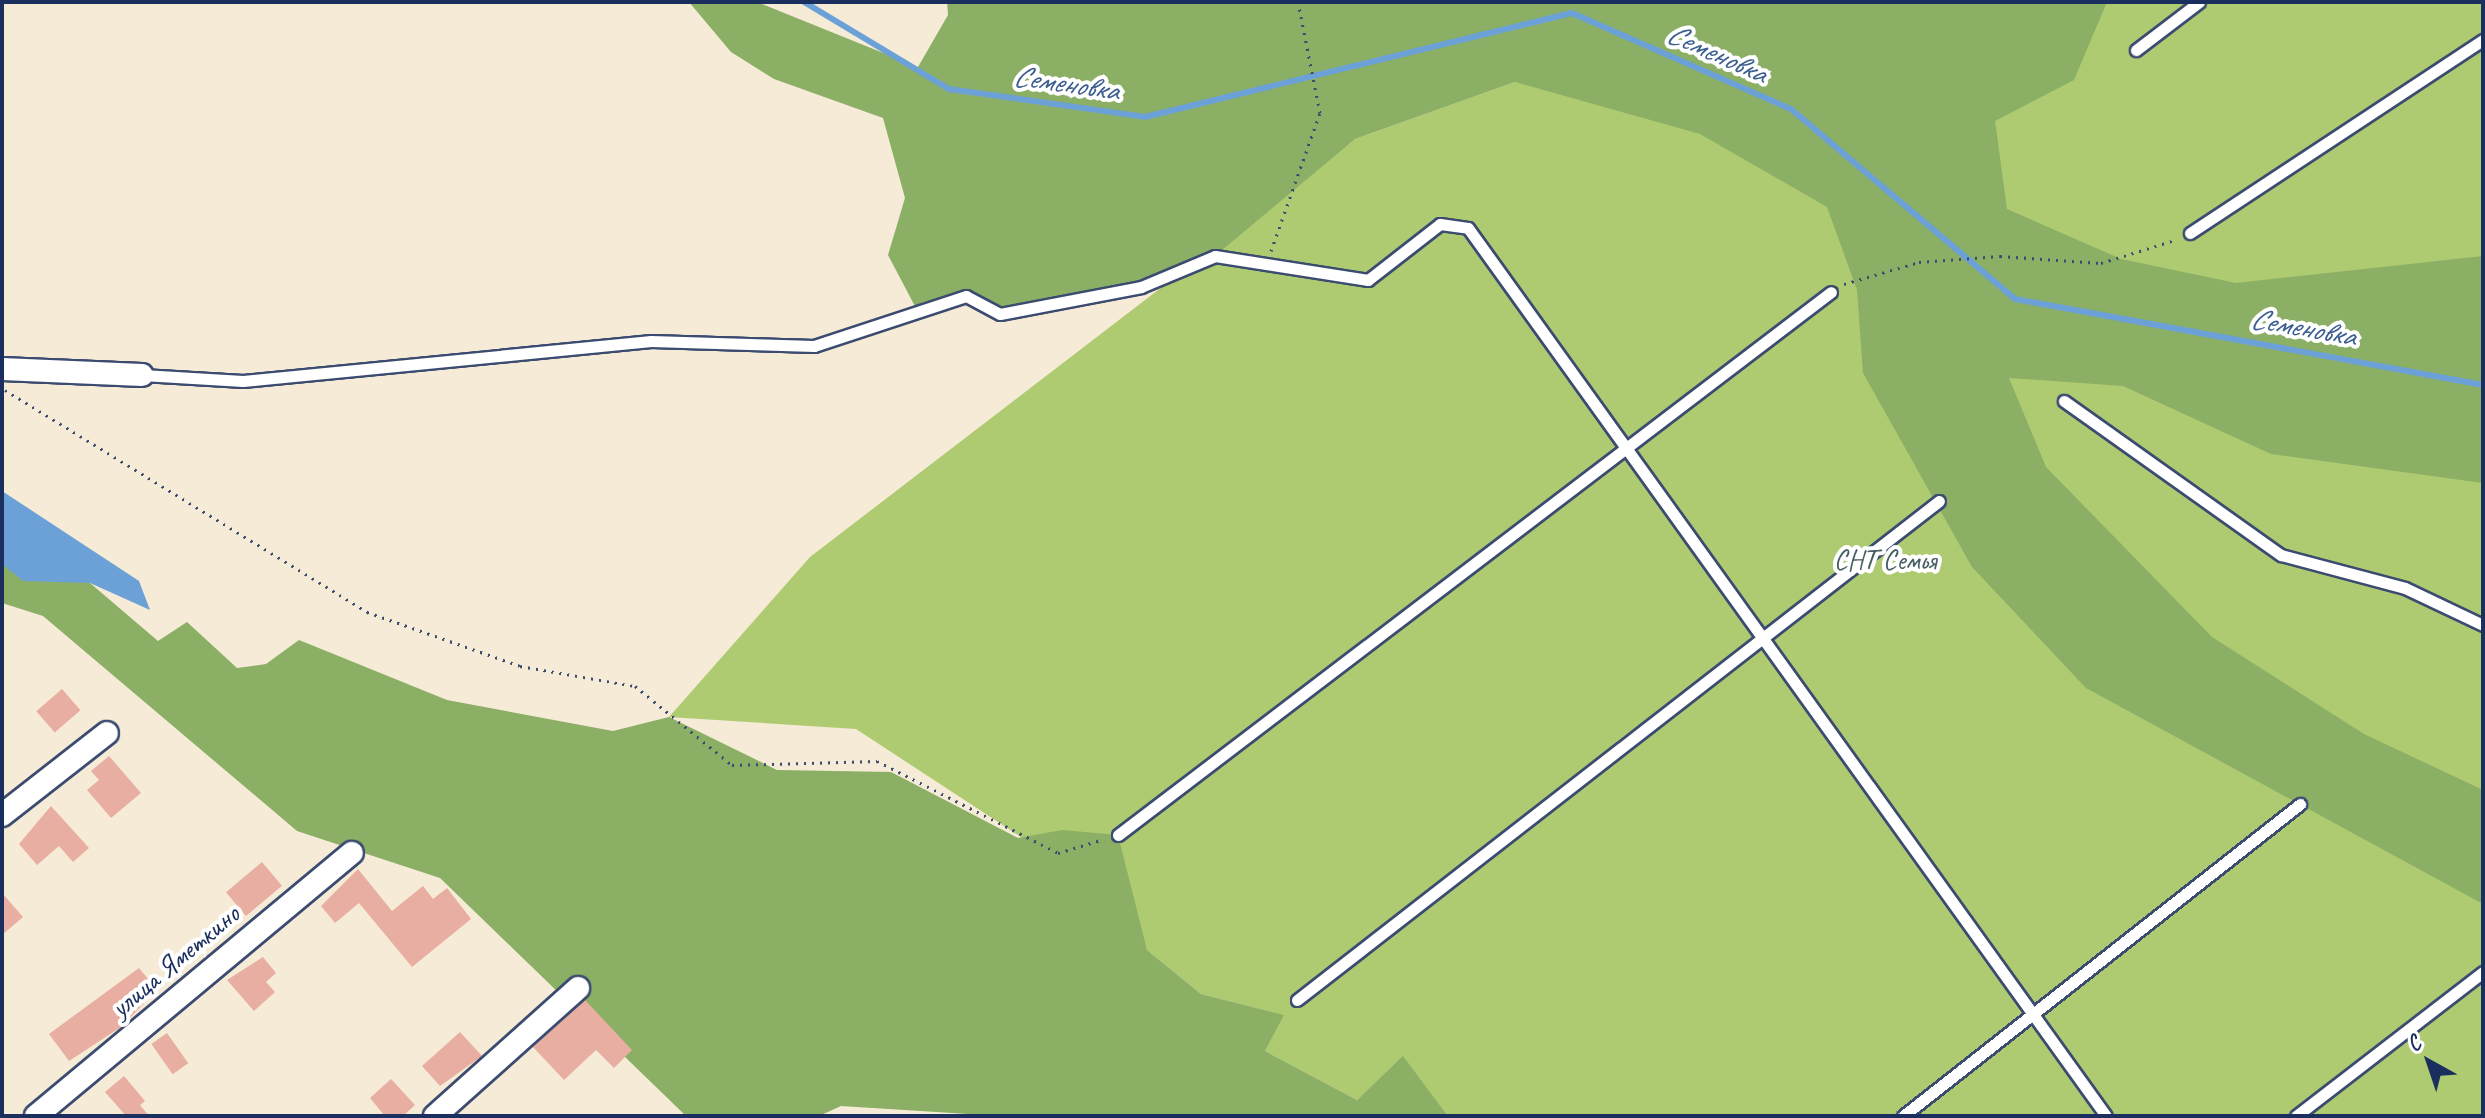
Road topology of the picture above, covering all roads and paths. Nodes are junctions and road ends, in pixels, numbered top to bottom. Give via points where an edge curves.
1 (1298, 2) edge
2 (2199, 2) edge
3 (2483, 40) edge
4 (2136, 50) dead end
5 (2190, 233) joint
6 (1266, 264) junction
7 (1831, 292) joint
8 (2, 369) edge
9 (142, 375) joint
10 (2, 388) edge
11 (2064, 401) dead end
12 (1627, 450) junction
13 (1939, 501) dead end
14 (2483, 625) edge
15 (1763, 642) junction
16 (107, 733) dead end
17 (2300, 804) dead end
18 (2, 815) edge
19 (1118, 835) joint
20 (352, 853) dead end
21 (2483, 972) edge
22 (578, 988) dead end
23 (1297, 1000) dead end
24 (2031, 1017) junction
25 (36, 1116) edge
26 (435, 1116) edge
27 (1903, 1116) edge
28 (2106, 1116) edge
29 (2296, 1116) edge

1 - 6 path via 1320,113
2 - 4 lane
3 - 5 lane
5 - 7 path via 2101,263 1951,259 1860,275
6 - 9 lane via 1215,256 1141,287 1000,314 966,296 814,346 651,341 243,381
6 - 12 lane via 1368,280 1440,224 1468,228
7 - 12 lane
8 - 9 street
10 - 19 path via 367,612 520,666 635,686 732,765 877,761 1058,853
11 - 14 lane via 2281,555 2405,588
12 - 15 lane
12 - 19 lane
13 - 15 lane
15 - 23 lane
15 - 24 lane
16 - 18 street
17 - 24 lane
20 - 25 street, улица Яметкино
21 - 29 lane
22 - 26 street
24 - 27 lane
24 - 28 lane

